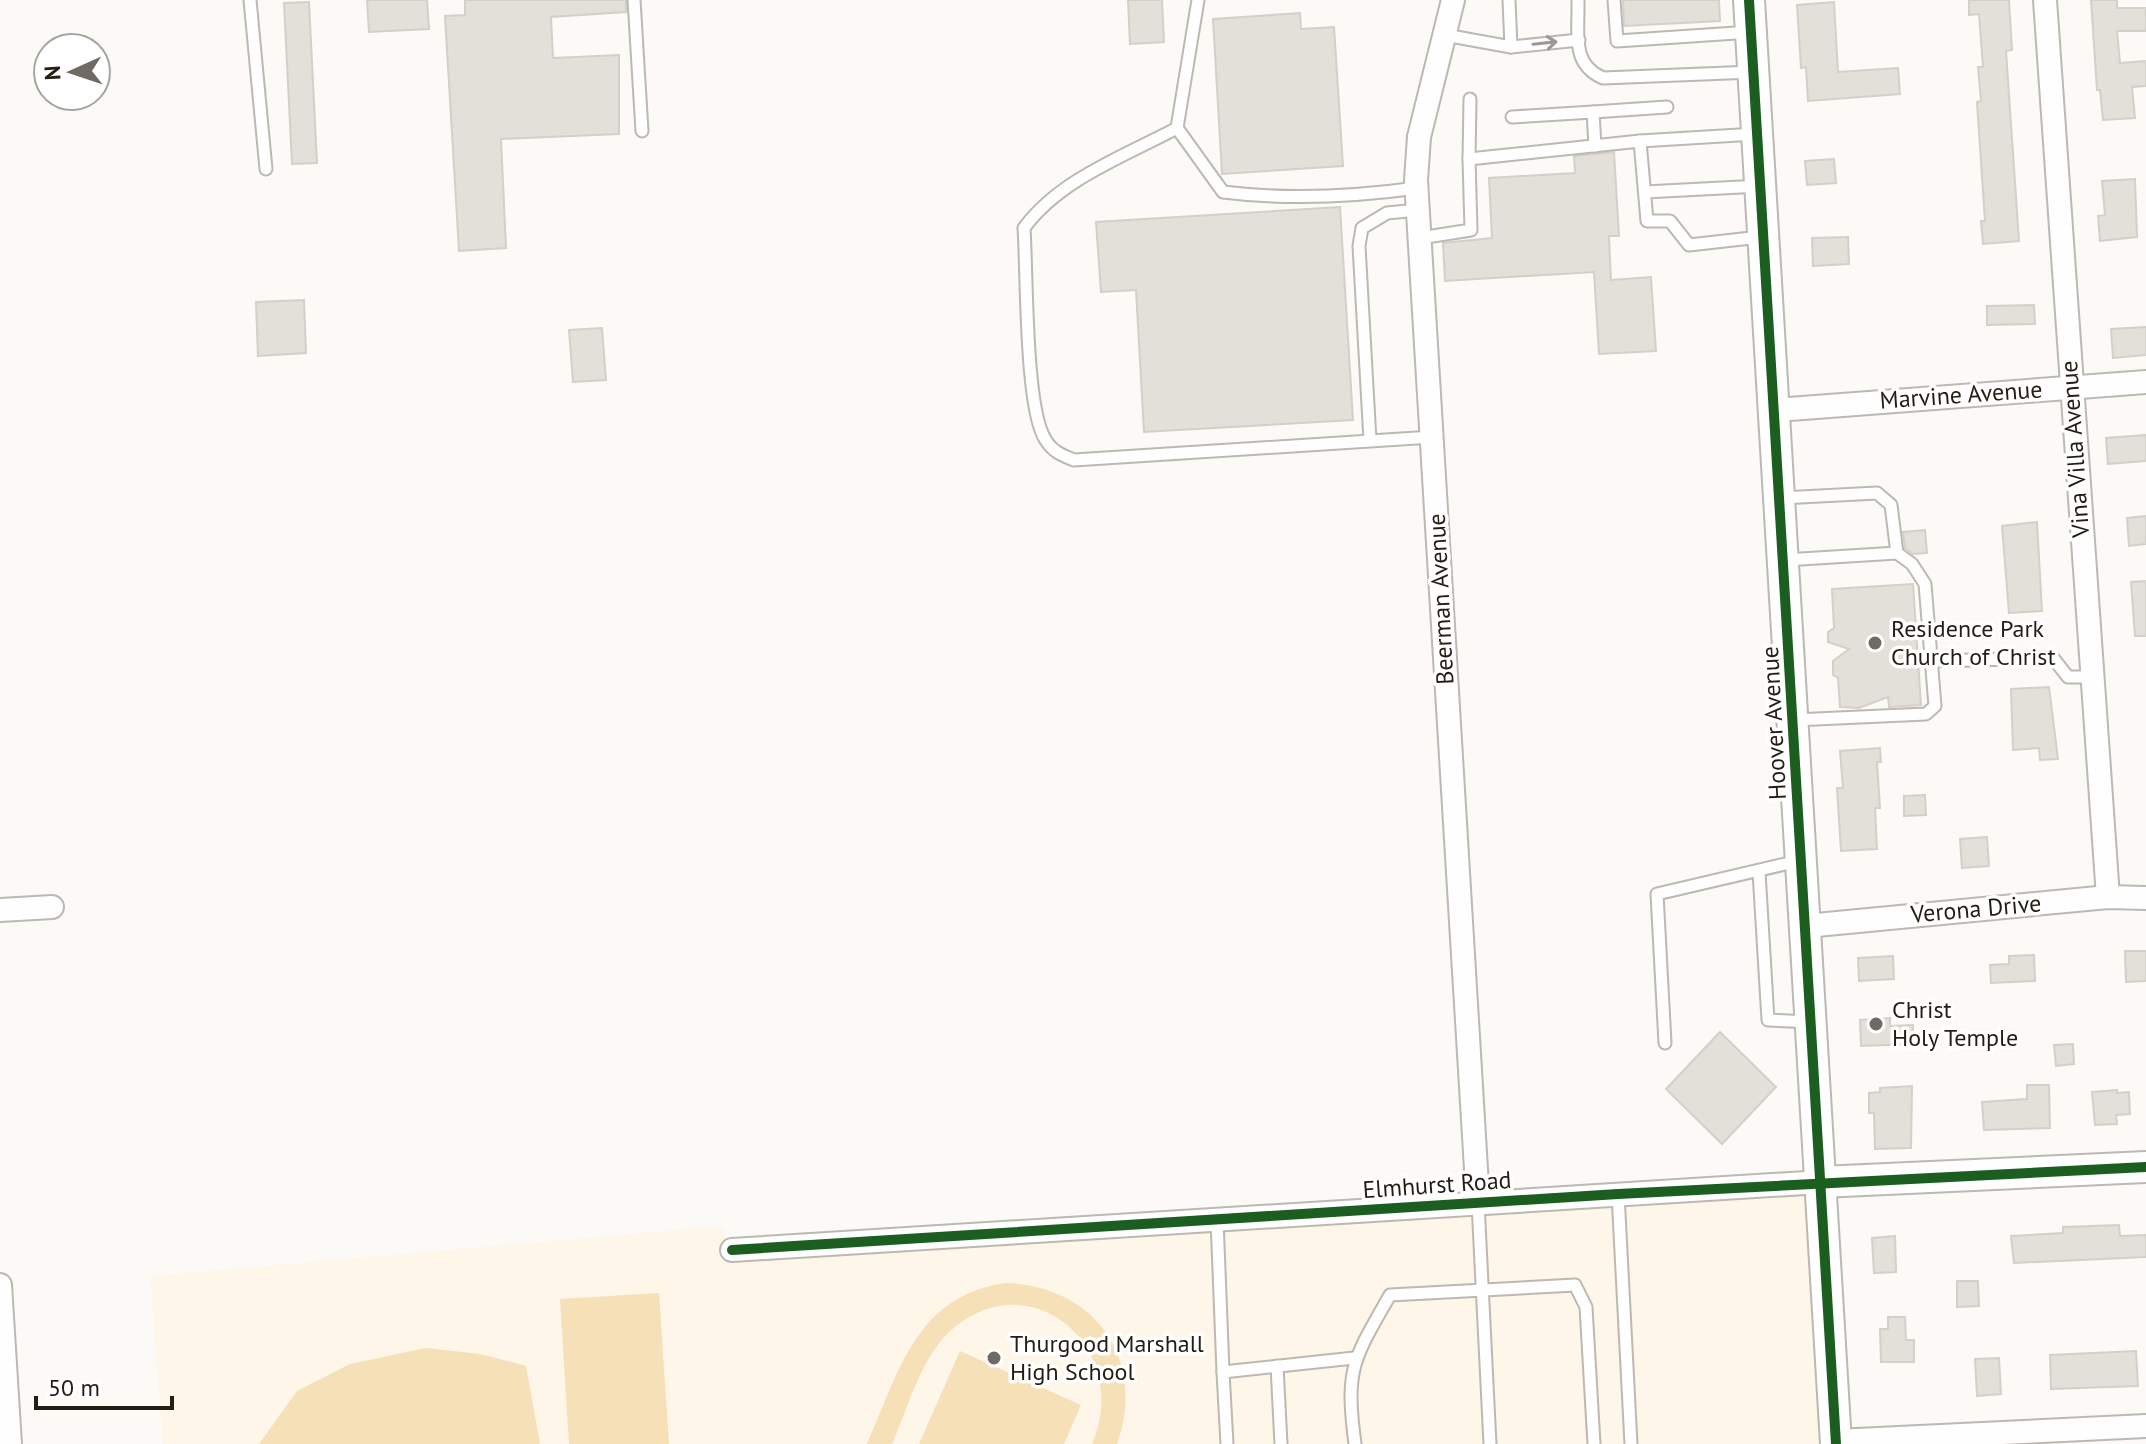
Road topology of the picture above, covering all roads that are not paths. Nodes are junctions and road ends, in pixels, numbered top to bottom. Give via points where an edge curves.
1 (250, 0) edge
2 (634, 0) edge
3 (1198, 0) edge
4 (1452, 0) edge
5 (1509, 0) edge
6 (1578, 0) edge
7 (1614, 0) edge
8 (1749, 0) edge
9 (2045, 0) edge
10 (1751, 32) junction
11 (1445, 35) junction
12 (1579, 40) junction
13 (1511, 47) junction
14 (1754, 72) junction
15 (1470, 99) dead end
16 (1667, 107) dead end
17 (1593, 112) junction
18 (1512, 117) dead end
19 (1177, 128) junction
20 (642, 131) dead end
21 (1758, 134) junction
22 (1640, 141) junction
23 (1595, 146) junction
24 (1469, 159) junction
25 (266, 169) dead end
26 (1762, 186) junction
27 (1645, 192) junction
28 (1417, 199) junction
29 (1765, 237) junction
30 (1420, 238) junction
31 (2146, 382) edge
32 (2070, 387) junction
33 (1776, 410) junction
34 (1432, 437) junction
35 (1370, 440) junction
36 (1781, 498) junction
37 (1897, 553) junction
38 (1785, 560) junction
39 (1931, 661) junction
40 (2091, 677) junction
41 (1794, 721) junction
42 (1802, 860) junction
43 (1759, 872) junction
44 (2108, 897) junction
45 (2146, 898) edge
46 (52, 907) dead end
47 (0, 910) edge
48 (1806, 926) junction
49 (1812, 1023) junction
50 (1665, 1043) dead end
51 (2146, 1167) edge
52 (1821, 1182) junction
53 (1618, 1194) junction
54 (1478, 1202) junction
55 (1217, 1219) junction
56 (732, 1250) dead end
57 (0, 1285) edge
58 (1481, 1290) junction
59 (1354, 1358) junction
60 (1277, 1366) junction
61 (1223, 1372) junction
62 (2146, 1426) edge
63 (1836, 1442) edge
64 (10, 1444) edge
65 (1227, 1444) edge
66 (1281, 1444) edge
67 (1355, 1444) edge
68 (1490, 1444) edge
69 (1594, 1444) edge
70 (1631, 1444) edge

1 - 25 lane
2 - 20 lane
3 - 19 lane
4 - 11 street, Beerman Avenue
5 - 13 lane
6 - 12 lane
7 - 10 lane via 1617,41
8 - 10 street, Hoover Avenue
9 - 32 street, Vina Villa Avenue
10 - 14 street, Hoover Avenue
11 - 13 lane
11 - 28 street, Beerman Avenue via 1419,137
13 -> 12 lane
12 - 14 lane via 1580,60 1588,72 1603,78
14 - 21 street, Hoover Avenue
15 - 24 lane
16 - 17 lane
17 - 18 lane
17 - 23 lane
19 - 28 lane via 1223,192
19 - 35 lane via 1074,182 1037,210 1024,228 1033,396 1045,440 1057,454 1074,460
21 - 22 lane
21 - 26 street, Hoover Avenue
22 - 23 lane
22 - 27 lane
23 - 24 lane
24 - 30 lane via 1471,230
26 - 27 lane
26 - 29 street, Hoover Avenue
27 - 29 lane via 1647,221 1670,221 1689,245
28 - 30 street, Beerman Avenue
28 - 35 lane via 1362,228
29 - 33 street, Hoover Avenue
30 - 34 street, Beerman Avenue
31 - 32 street, Marvine Avenue
32 - 33 street, Marvine Avenue
32 - 40 street, Vina Villa Avenue
33 - 36 street, Hoover Avenue
34 - 35 lane
34 - 54 street, Beerman Avenue
36 - 37 lane via 1877,493 1891,505
36 - 38 street, Hoover Avenue
37 - 38 lane
37 - 39 lane via 1925,584
38 - 41 street, Hoover Avenue
39 - 40 lane via 2053,658 2068,677
39 - 41 lane via 1935,706 1926,714
40 - 44 street, Vina Villa Avenue
41 - 42 street, Hoover Avenue
42 - 43 lane
42 - 48 street, Hoover Avenue
43 - 49 lane via 1768,1020
43 - 50 lane via 1657,894
44 - 45 street, Verona Drive
44 - 48 street, Verona Drive
46 - 47 street
48 - 49 street, Hoover Avenue
49 - 52 street, Hoover Avenue
51 - 52 street, Elmhurst Road
52 - 53 street, Elmhurst Road
52 - 63 street, Hoover Avenue
53 - 54 street, Elmhurst Road
53 - 70 lane
54 - 55 street, Elmhurst Road
54 - 58 lane
55 - 56 street, Elmhurst Road
55 - 61 lane
57 - 64 street
58 - 59 lane via 1390,1295
58 - 68 lane
58 - 69 lane via 1575,1285 1586,1307
59 - 60 lane
59 - 67 lane via 1348,1395
60 - 61 lane
60 - 66 lane
61 - 65 lane
62 - 63 street

